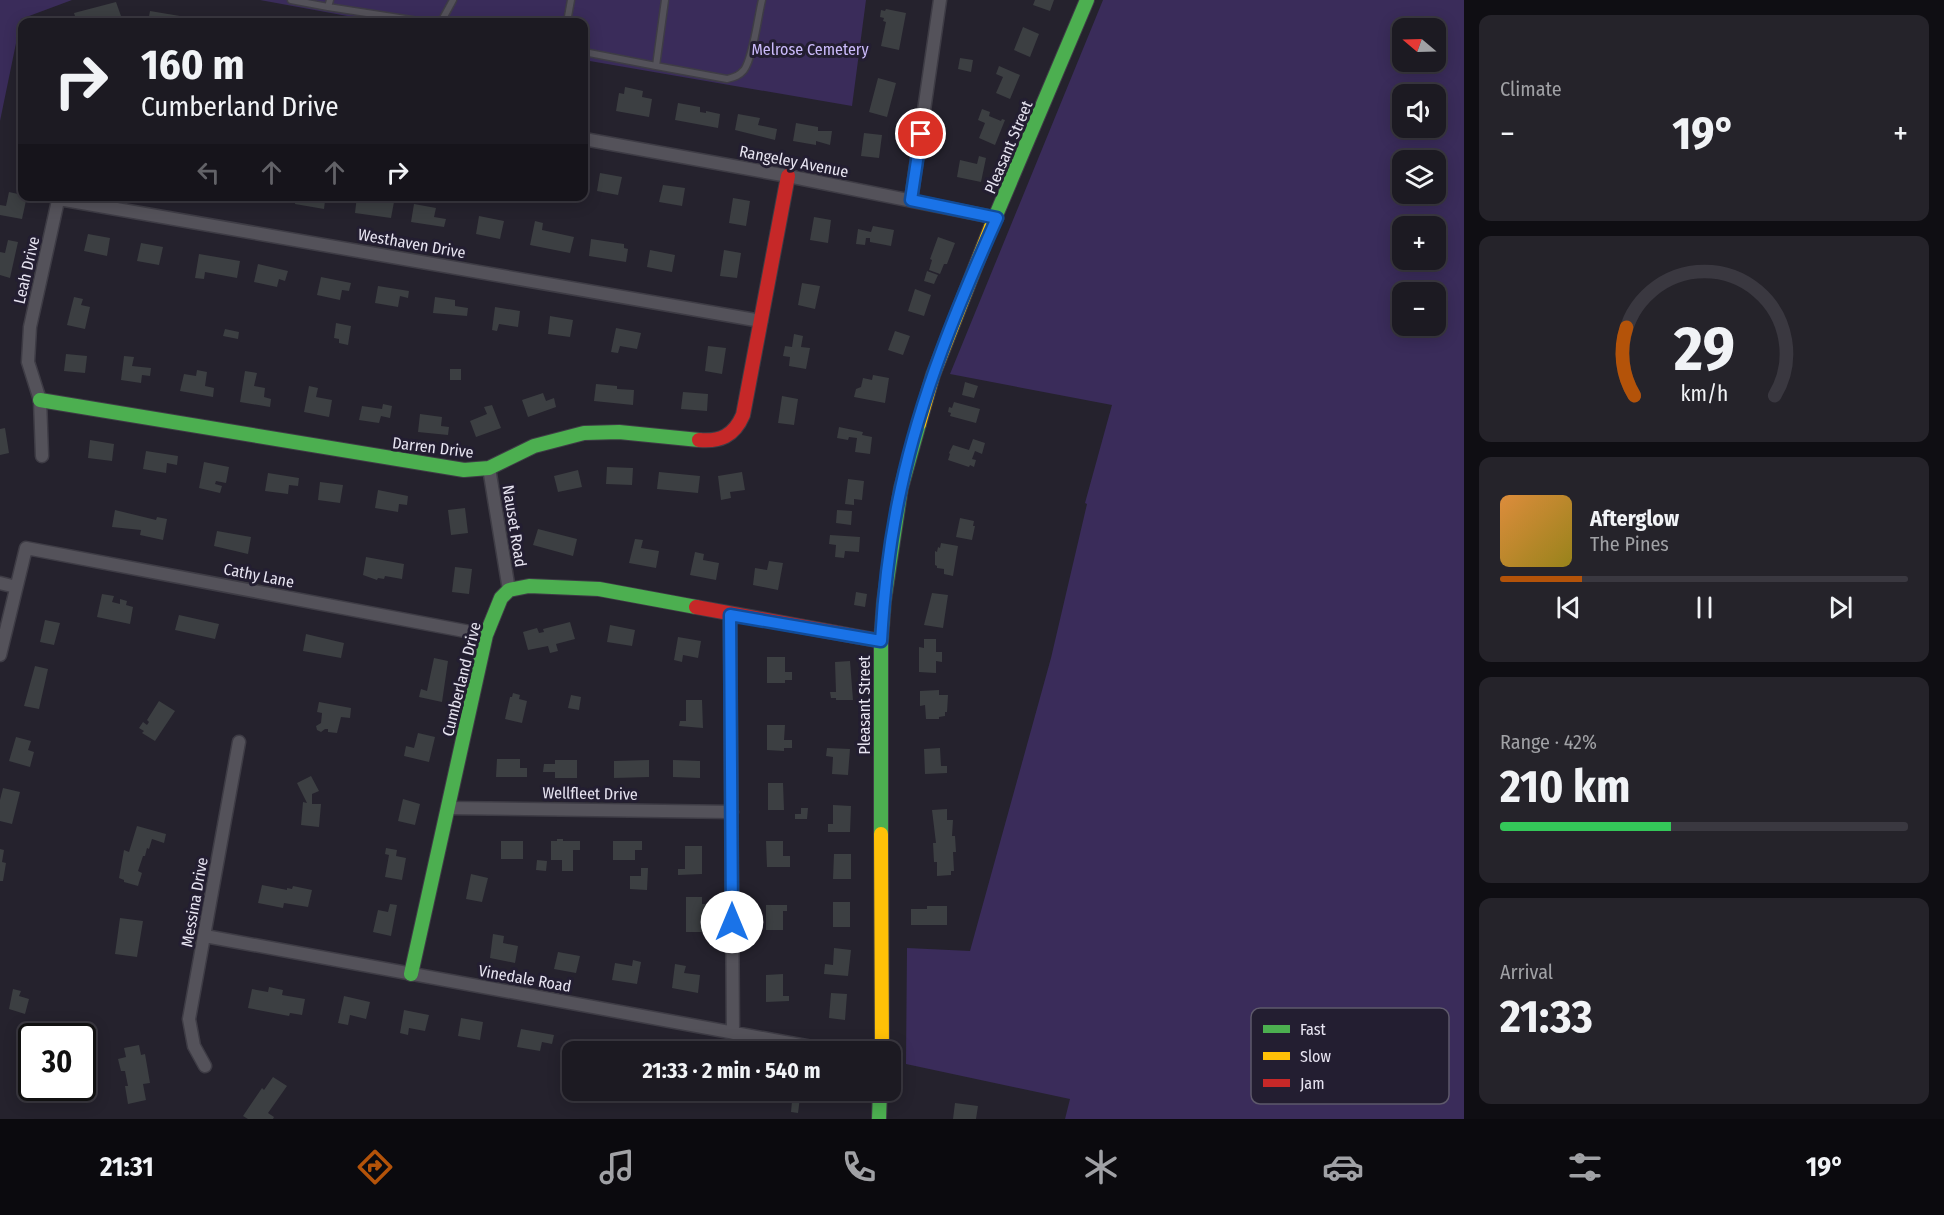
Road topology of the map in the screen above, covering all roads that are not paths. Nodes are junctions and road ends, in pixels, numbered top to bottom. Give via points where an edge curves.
1 (291, 0) edge
2 (453, 0) edge
3 (571, 0) edge
4 (665, 0) edge
5 (762, 0) edge
6 (940, 0) edge
7 (1087, 0) edge
8 (329, 3) edge
9 (405, 18) edge
10 (443, 18) edge
11 (568, 18) edge
12 (588, 53) edge
13 (656, 66) junction
14 (588, 140) edge
15 (788, 176) junction
16 (911, 200) junction
17 (58, 201) edge
18 (76, 201) edge
19 (997, 218) junction
20 (761, 321) junction
21 (40, 400) junction
22 (42, 456) dead end
23 (489, 468) junction
24 (0, 583) edge
25 (16, 587) junction
26 (509, 590) junction
27 (730, 615) junction
28 (486, 635) junction
29 (881, 641) junction
30 (0, 655) edge
31 (239, 742) dead end
32 (448, 808) junction
33 (732, 812) junction
34 (205, 936) junction
35 (411, 974) junction
36 (733, 1033) junction
37 (778, 1041) edge
38 (882, 1041) edge
39 (205, 1066) dead end
40 (880, 1101) edge
41 (879, 1119) edge

1 - 8 lane
2 - 10 lane
3 - 11 lane
4 - 13 lane
5 - 13 lane via 750,56 736,76 727,79
6 - 16 street
7 - 19 street, Pleasant Street
8 - 9 lane
12 - 13 lane
14 - 15 street, Rangeley Avenue
15 - 16 street, Rangeley Avenue
15 - 20 street, Darren Drive
16 - 19 street, Rangeley Avenue
17 - 21 street, Leah Drive via 28,345 28,362
18 - 20 street, Westhaven Drive
19 - 29 street, Pleasant Street via 933,375 901,488
20 - 23 street, Darren Drive via 743,415 730,436 708,441 619,432 584,433 534,446
21 - 22 street, Leah Drive
21 - 23 street, Darren Drive via 454,469
23 - 26 street, Nauset Road
24 - 25 street
25 - 28 street, Cathy Lane via 26,548
25 - 30 street
26 - 27 street via 529,586 583,588
26 - 28 street, Cumberland Drive via 498,604
27 - 29 street
27 - 33 street
28 - 32 street, Cumberland Drive
29 - 38 street, Pleasant Street
31 - 34 street, Messina Drive
32 - 33 street, Wellfleet Drive
32 - 35 street, Cumberland Drive
33 - 36 street
34 - 35 street, Vinedale Road
34 - 39 street, Messina Drive via 189,1019 194,1046
35 - 36 street, Vinedale Road
36 - 37 street, Vinedale Road
40 - 41 street

